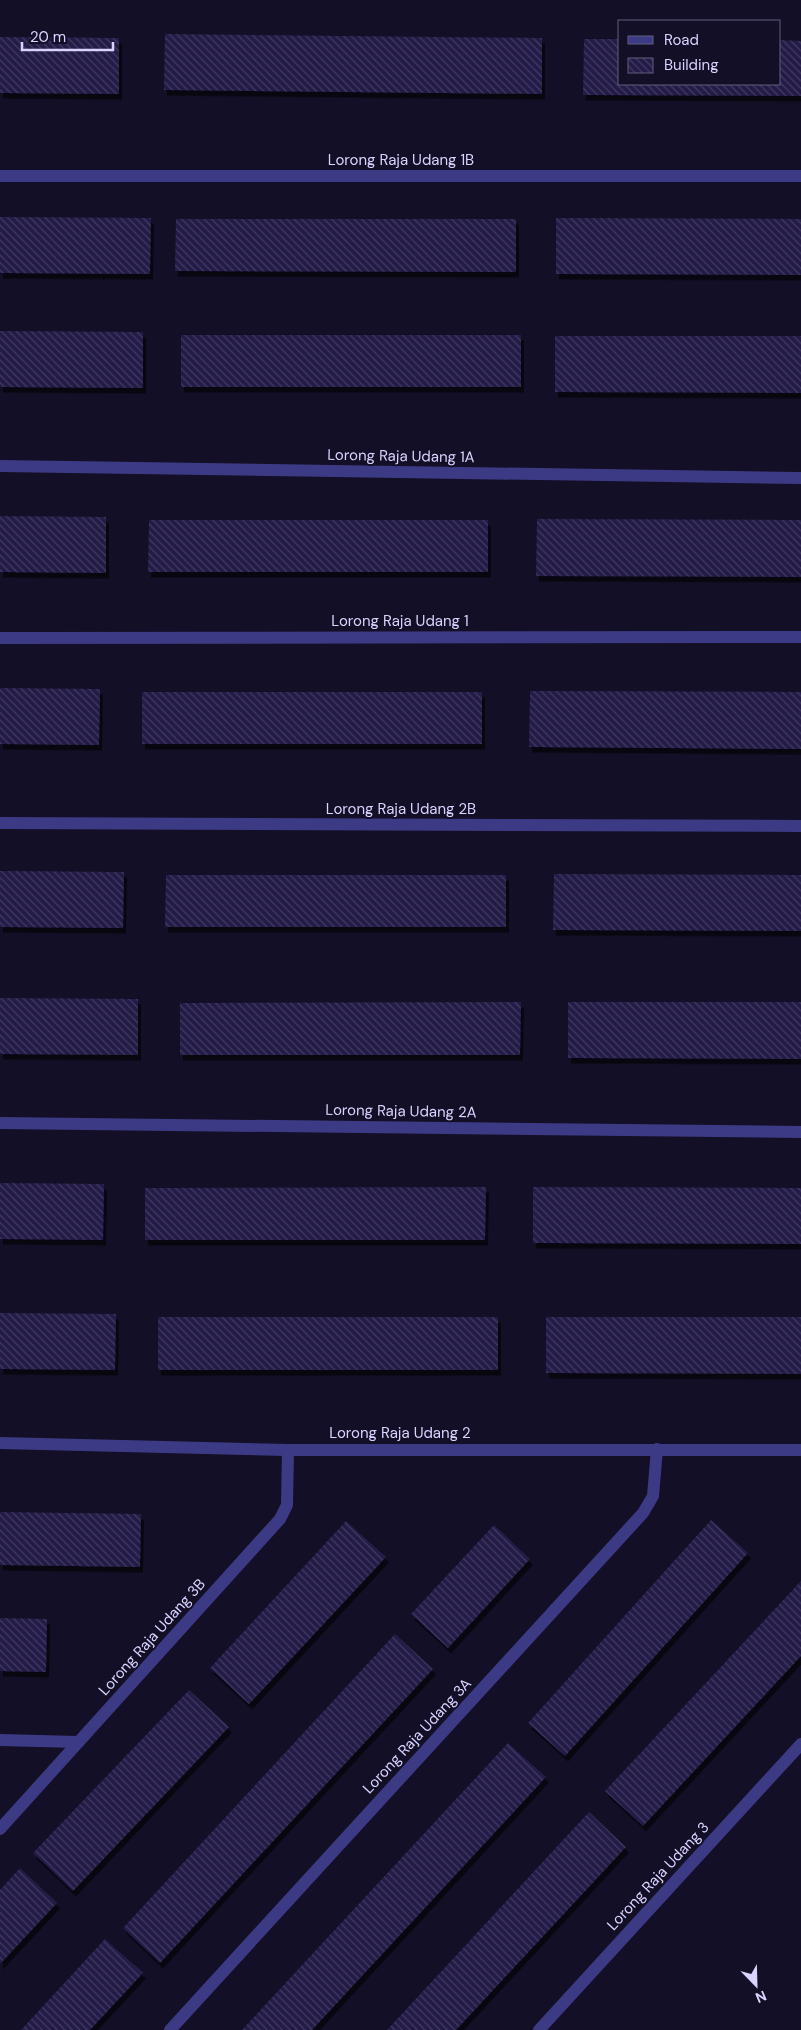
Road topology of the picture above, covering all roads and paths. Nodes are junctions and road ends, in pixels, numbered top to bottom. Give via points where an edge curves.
1 (0, 176) edge
2 (801, 176) edge
3 (0, 466) edge
4 (801, 478) edge
5 (801, 637) edge
6 (0, 638) edge
7 (0, 823) edge
8 (801, 826) edge
9 (0, 1123) edge
10 (801, 1132) edge
11 (0, 1443) edge
12 (657, 1449) junction
13 (288, 1450) junction
14 (801, 1450) edge
15 (0, 1740) edge
16 (78, 1742) junction
17 (801, 1744) edge
18 (0, 1829) edge
19 (170, 2030) edge
20 (539, 2030) edge

1 - 2 street, Lorong Raja Udang 1B
3 - 4 street, Lorong Raja Udang 1A
5 - 6 street, Lorong Raja Udang 1
7 - 8 street, Lorong Raja Udang 2B
9 - 10 street, Lorong Raja Udang 2A
11 - 13 street, Lorong Raja Udang 2
12 - 13 street, Lorong Raja Udang 2
12 - 14 street, Lorong Raja Udang 2
12 - 19 street, Lorong Raja Udang 3A via 653,1496 644,1513
13 - 16 street, Lorong Raja Udang 3B via 286,1505 280,1519
15 - 16 street
16 - 18 street, Lorong Raja Udang 3B
17 - 20 street, Lorong Raja Udang 3

